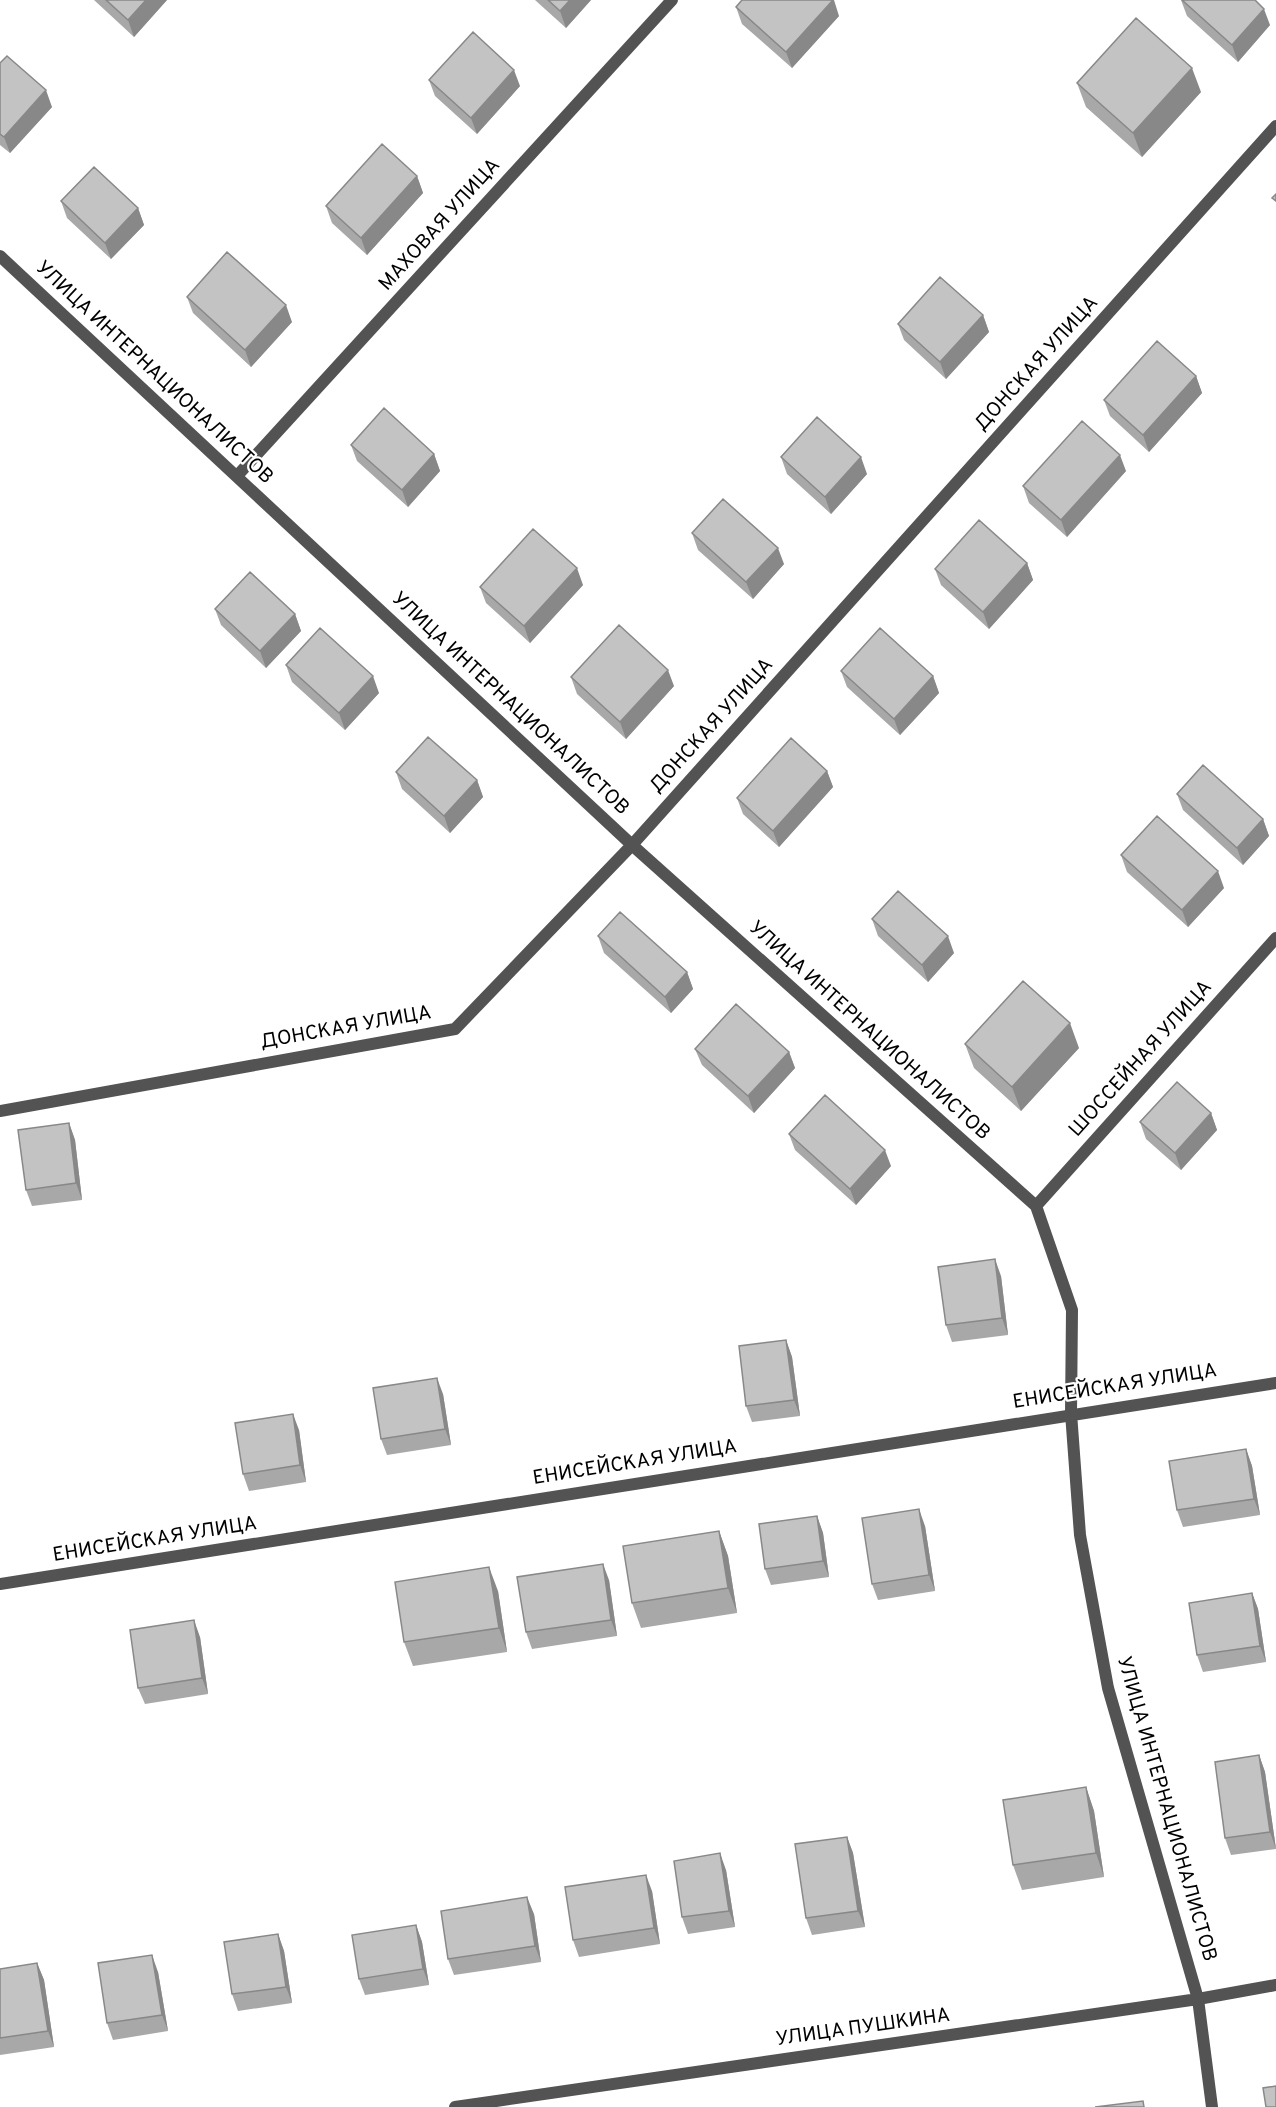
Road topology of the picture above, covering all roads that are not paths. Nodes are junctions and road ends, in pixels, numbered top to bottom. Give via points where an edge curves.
1 (672, 0) edge
2 (1276, 126) edge
3 (0, 256) edge
4 (237, 476) junction
5 (632, 845) junction
6 (1276, 938) edge
7 (0, 1111) edge
8 (1036, 1206) junction
9 (1276, 1383) edge
10 (1071, 1413) junction
11 (0, 1584) edge
12 (1276, 1985) edge
13 (1198, 1999) junction
14 (455, 2107) edge
15 (1212, 2107) edge

1 - 4 street, МАХОВАЯ УЛИЦА
2 - 5 street, ДОНСКАЯ УЛИЦА
3 - 4 street, УЛИЦА ИНТЕРНАЦИОНАЛИСТОВ
4 - 5 street, УЛИЦА ИНТЕРНАЦИОНАЛИСТОВ
5 - 7 street, ДОНСКАЯ УЛИЦА via 455,1029
5 - 8 street, УЛИЦА ИНТЕРНАЦИОНАЛИСТОВ
6 - 8 street, ШОССЕЙНАЯ УЛИЦА
8 - 10 street, УЛИЦА ИНТЕРНАЦИОНАЛИСТОВ via 1072,1310
9 - 10 street, ЕНИСЕЙСКАЯ УЛИЦА
10 - 11 street, ЕНИСЕЙСКАЯ УЛИЦА
10 - 13 street, УЛИЦА ИНТЕРНАЦИОНАЛИСТОВ via 1080,1535 1108,1688
12 - 13 street, УЛИЦА ПУШКИНА
13 - 14 street, УЛИЦА ПУШКИНА
13 - 15 street, УЛИЦА ИНТЕРНАЦИОНАЛИСТОВ

